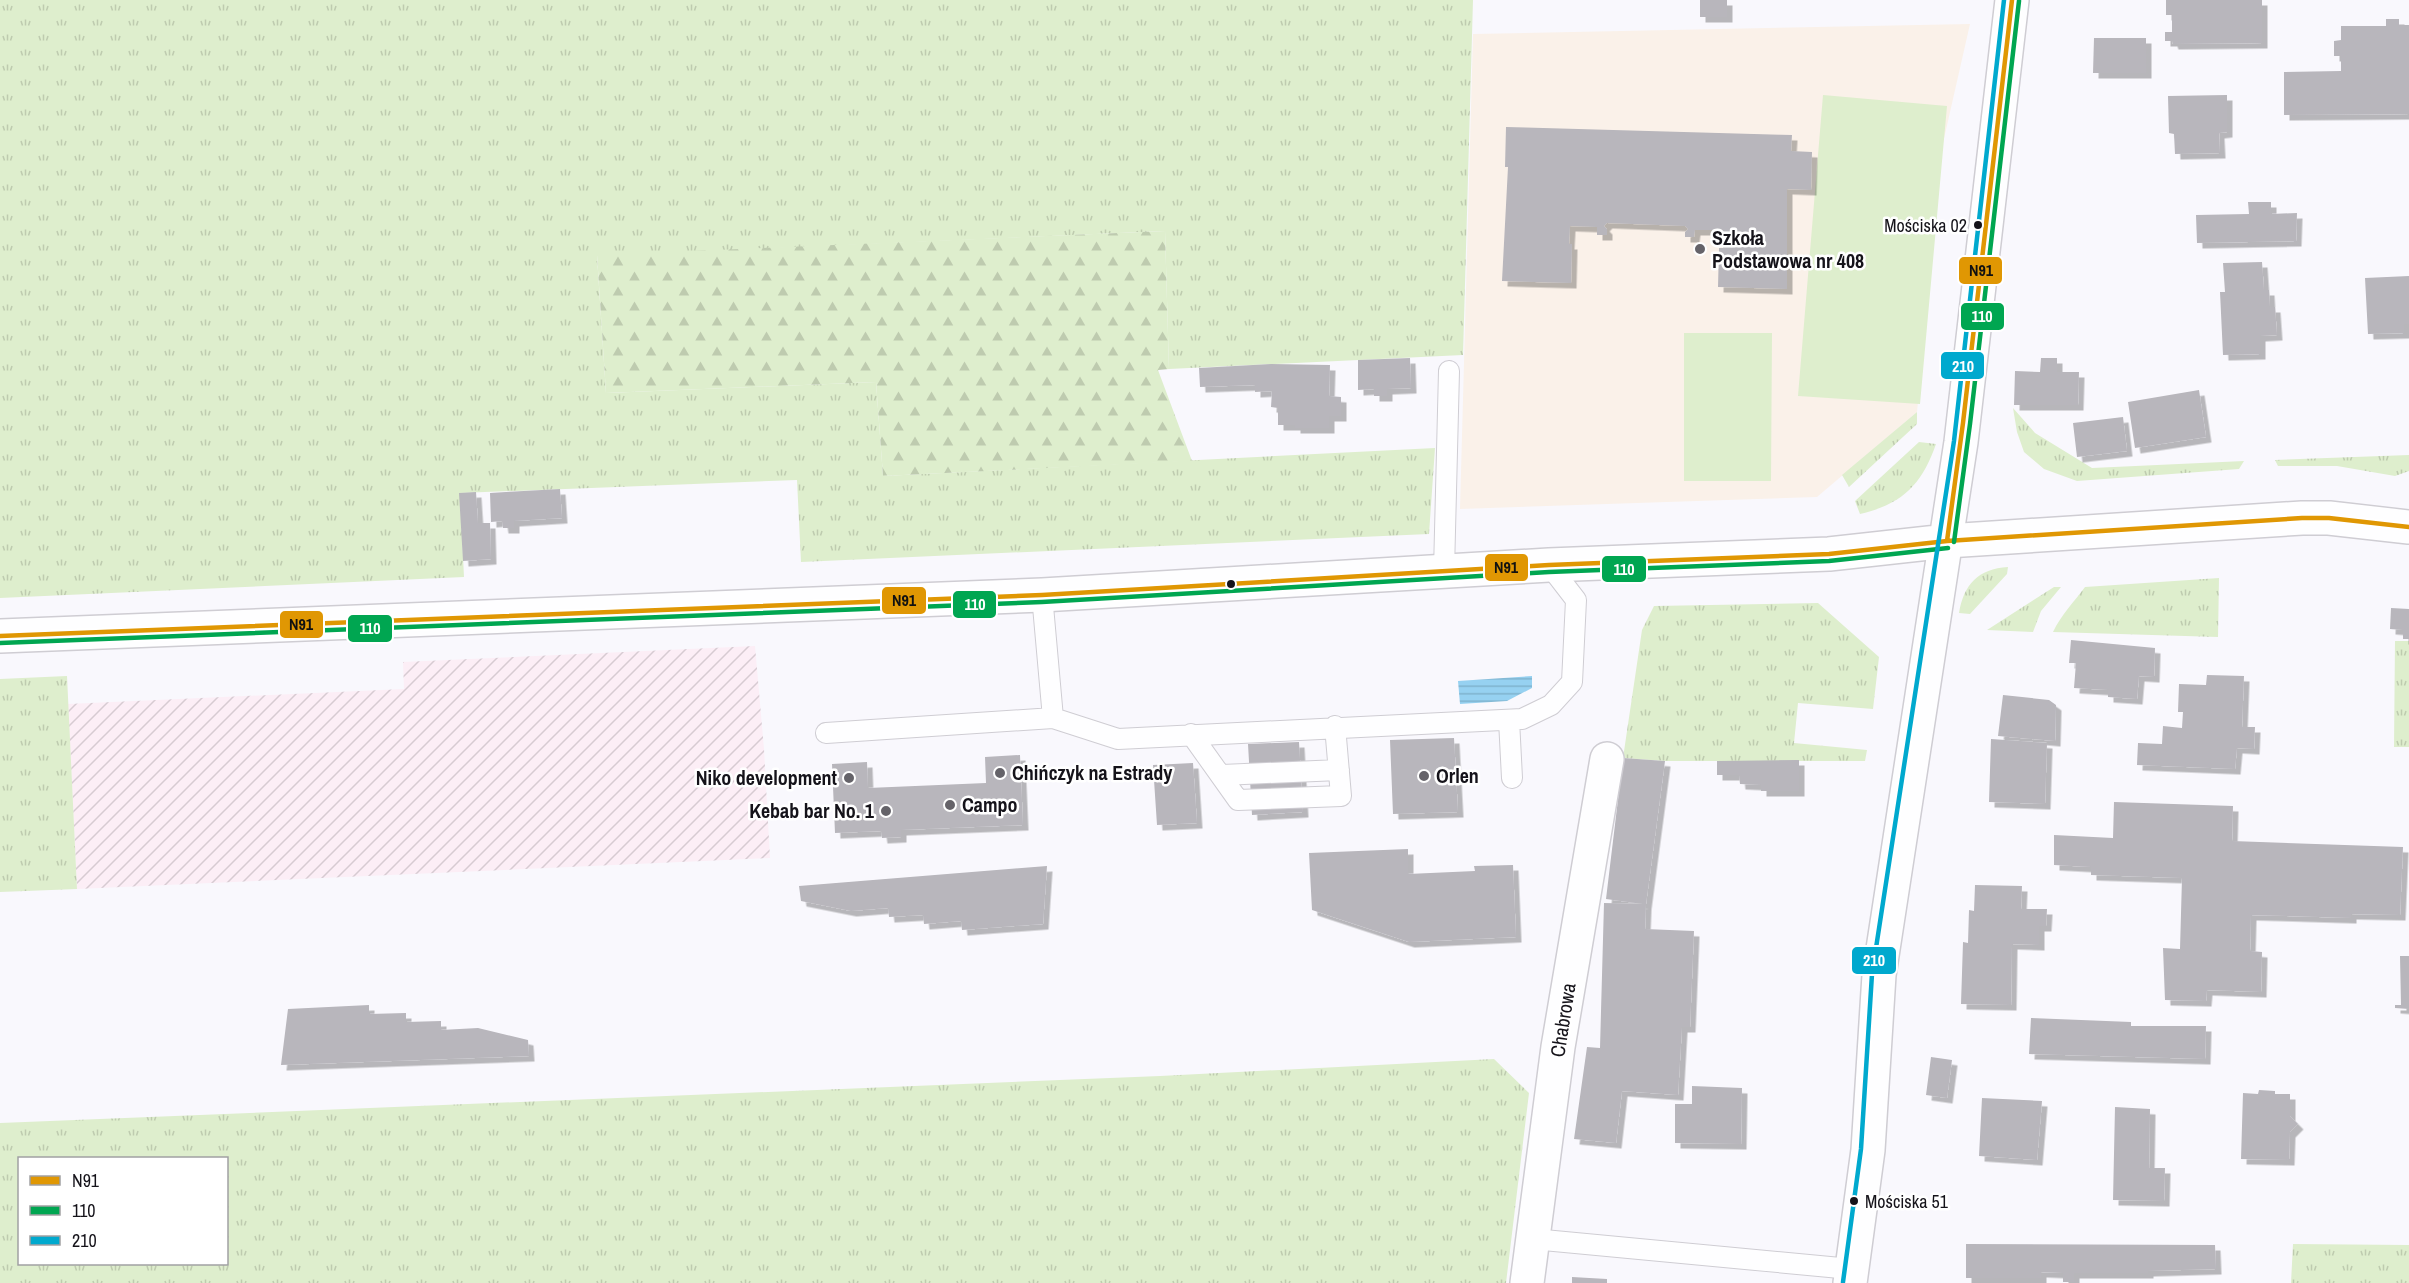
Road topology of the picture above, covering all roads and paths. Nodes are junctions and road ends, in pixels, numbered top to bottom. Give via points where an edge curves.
1 (2012, 0) edge
2 (1449, 371) dead end
3 (2409, 527) edge
4 (1947, 541) junction
5 (1550, 565) junction
6 (1444, 571) junction
7 (1042, 594) junction
8 (0, 636) edge
9 (1053, 718) junction
10 (1509, 720) junction
11 (1335, 726) junction
12 (826, 733) dead end
13 (1191, 734) junction
14 (1607, 759) dead end
15 (1339, 770) junction
16 (1222, 775) junction
17 (1512, 778) dead end
18 (1533, 1239) junction
19 (1850, 1276) edge
20 (1527, 1283) edge

1 - 4 main road
2 - 6 lane
3 - 4 main road via 2302,518
4 - 5 main road via 1829,554
4 - 19 main road via 1879,975 1868,1150
5 - 6 main road
5 - 10 lane via 1576,600 1572,682 1551,705 1522,719
6 - 7 main road
7 - 8 main road
7 - 9 lane
9 - 12 lane
9 - 13 lane via 1118,739
10 - 11 lane
10 - 17 lane
11 - 13 lane
11 - 15 lane
13 - 16 lane
14 - 18 main road, Chabrowa via 1558,1047
15 - 16 lane
15 - 16 lane via 1341,796 1238,800
18 - 19 lane
18 - 20 main road, Chabrowa

